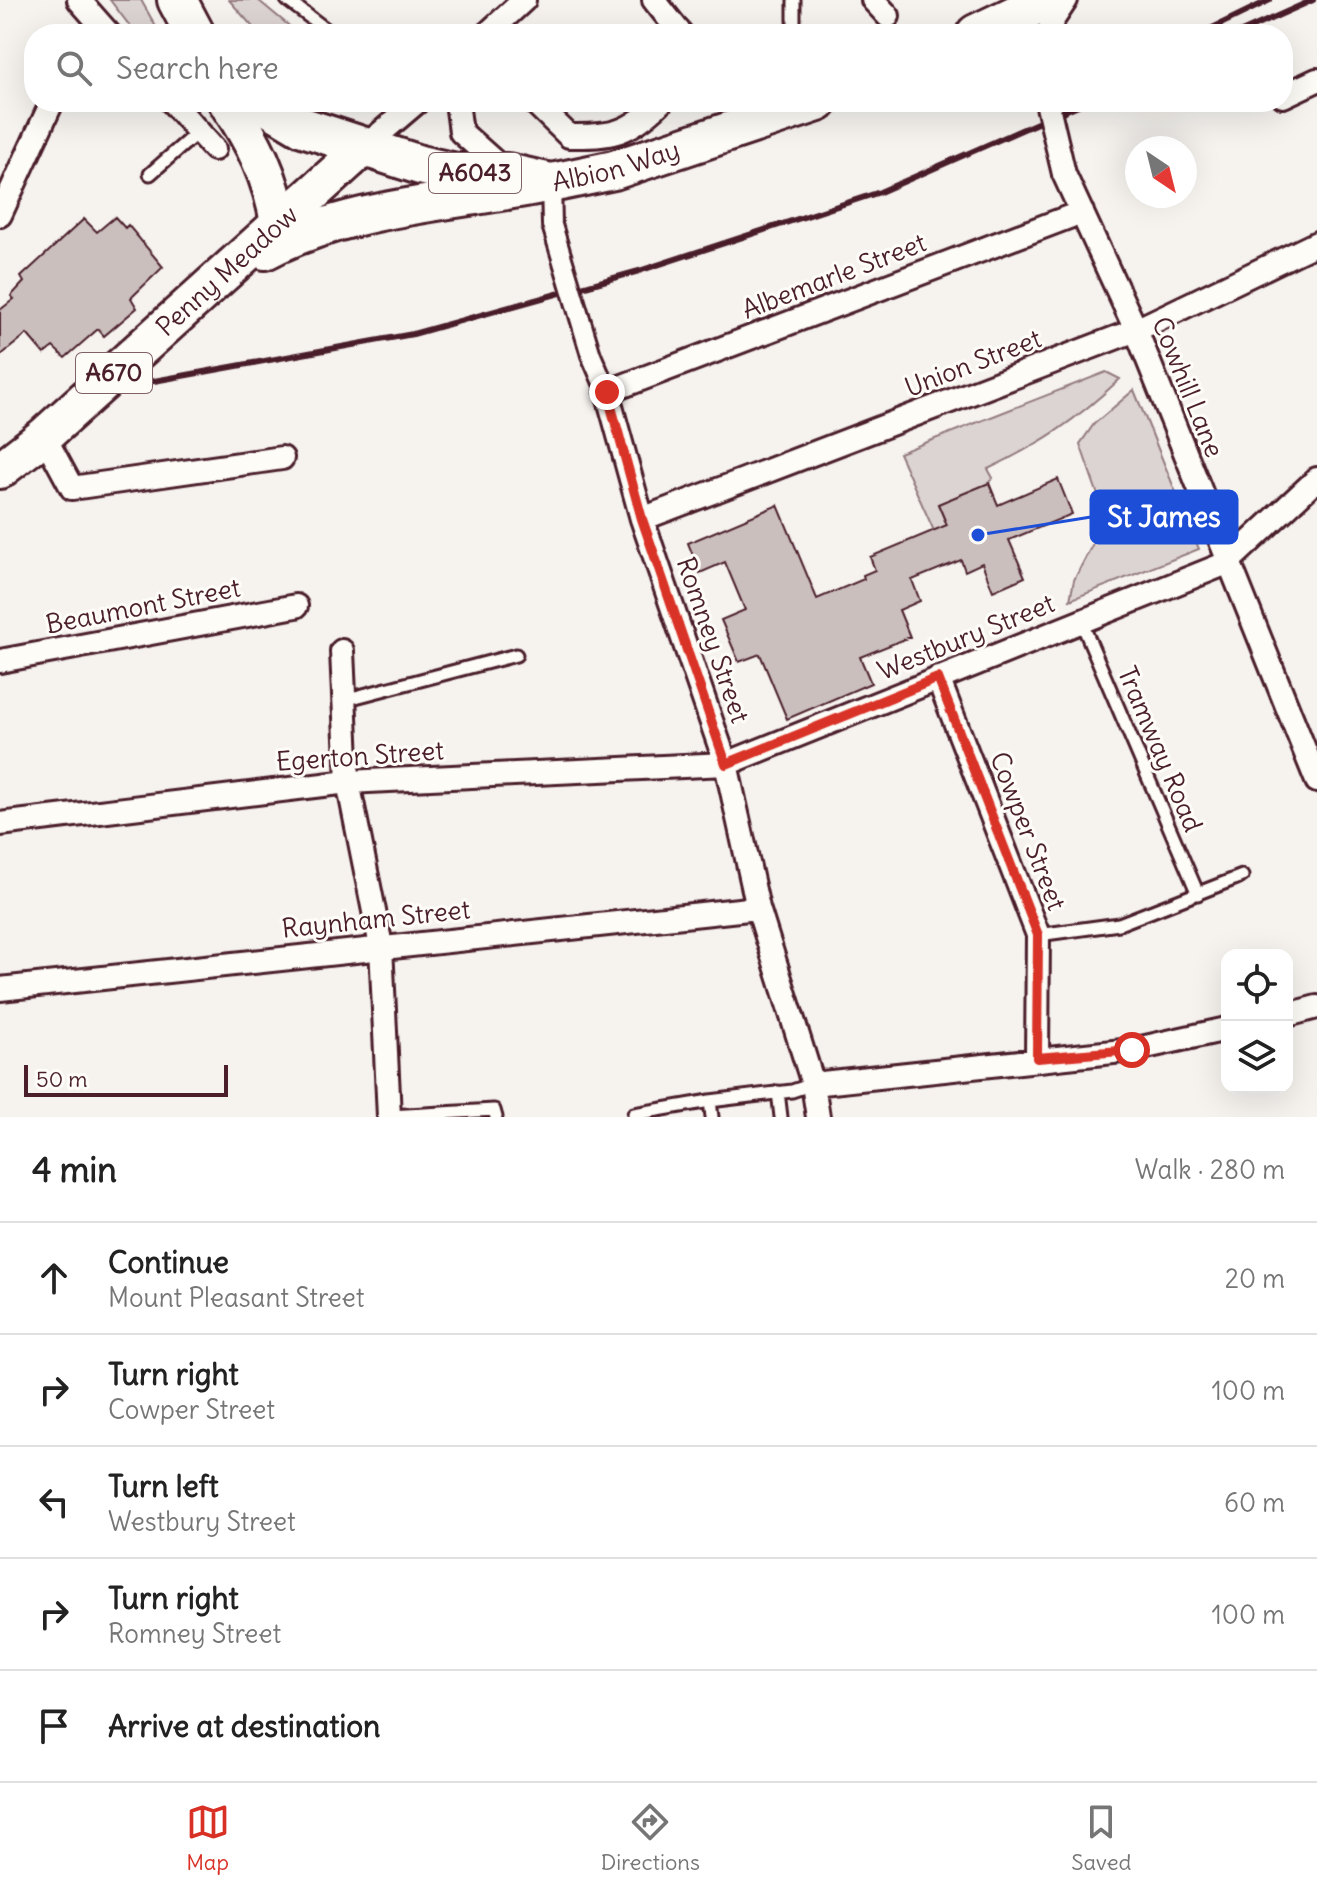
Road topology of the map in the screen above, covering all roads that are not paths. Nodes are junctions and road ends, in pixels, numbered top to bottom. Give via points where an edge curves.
1 (177, 0) edge
2 (287, 0) edge
3 (654, 0) edge
4 (794, 0) edge
5 (1047, 0) edge
6 (1066, 0) edge
7 (511, 4) edge
8 (190, 24) edge
9 (316, 24) edge
10 (495, 24) edge
11 (673, 24) edge
12 (794, 24) edge
13 (997, 24) edge
14 (1051, 24) edge
15 (1317, 80) edge
16 (1293, 91) edge
17 (47, 112) edge
18 (181, 112) edge
19 (233, 112) edge
20 (277, 112) edge
21 (405, 112) edge
22 (458, 112) edge
23 (544, 112) edge
24 (651, 112) edge
25 (788, 112) edge
26 (1049, 112) edge
27 (199, 131) junction
28 (363, 148) junction
29 (214, 149) dead end
30 (507, 173) junction
31 (150, 174) dead end
32 (551, 183) junction
33 (1082, 212) junction
34 (0, 215) edge
35 (279, 223) junction
36 (1317, 243) edge
37 (225, 273) junction
38 (1136, 330) junction
39 (607, 392) junction
40 (44, 436) junction
41 (282, 458) dead end
42 (0, 470) edge
43 (1317, 479) edge
44 (642, 519) junction
45 (1227, 563) junction
46 (296, 606) dead end
47 (1081, 621) junction
48 (342, 651) dead end
49 (516, 655) dead end
50 (0, 661) edge
51 (938, 678) junction
52 (344, 700) junction
53 (726, 764) junction
54 (1317, 781) edge
55 (348, 782) junction
56 (0, 824) edge
57 (1242, 876) dead end
58 (1198, 894) junction
59 (758, 908) junction
60 (1038, 935) junction
61 (381, 946) junction
62 (0, 989) edge
63 (1317, 1007) edge
64 (1293, 1013) edge
65 (1221, 1030) edge
66 (1037, 1058) junction
67 (813, 1084) junction
68 (778, 1092) junction
69 (710, 1101) junction
70 (495, 1114) edge
71 (383, 1117) edge
72 (634, 1117) edge
73 (712, 1117) edge
74 (781, 1117) edge
75 (818, 1117) edge

1 - 8 highway
2 - 9 lane
3 - 11 street
4 - 12 lane
5 - 13 highway
6 - 14 street
7 - 10 street
15 - 16 street
17 - 34 street
18 - 27 street
19 - 35 main road via 264,164
20 - 28 highway, Albion Way
21 - 28 street, Penny Meadow
22 - 30 street via 461,132
23 - 24 street via 569,136 607,137 638,124
25 - 32 highway, Albion Way / A6043 via 614,170
26 - 33 street, Cowhill Lane, bridge via 1064,174
27 - 29 street
27 - 31 lane
28 - 30 highway, Albion Way / A6043 via 456,173
28 - 35 main road, Penny Meadow / A670
30 - 32 highway, Albion Way / A6043
32 - 37 main road via 342,219 295,235
32 - 39 street, Romney Street, bridge via 552,225
33 - 38 street, Cowhill Lane
33 - 39 street, Albemarle Street
35 - 37 main road, Penny Meadow / A670
36 - 38 street, Union Street
37 - 40 main road, Penny Meadow / A670
38 - 44 street, Union Street
38 - 45 street, Cowhill Lane
39 - 44 street, Romney Street
40 - 41 street via 72,488
40 - 42 main road, Penny Meadow / A670
43 - 45 street
44 - 53 street, Romney Street
45 - 47 street, Westbury Street
45 - 54 street, Cowhill Lane
46 - 50 street, Beaumont Street
47 - 51 street, Westbury Street
47 - 58 lane, Tramway Road
48 - 52 street
49 - 52 lane
51 - 53 street, Westbury Street
51 - 60 street, Cowper Street
52 - 55 street
53 - 55 street, Egerton Street
53 - 59 street, Romney Street
55 - 56 street, Egerton Street
55 - 61 street
57 - 58 lane
58 - 60 lane via 1119,924
59 - 61 street, Raynham Street
59 - 67 street, Romney Street
60 - 66 street, Cowper Street
61 - 62 street, Raynham Street
61 - 71 street
63 - 64 street
65 - 66 street via 1132,1050
66 - 67 street
67 - 68 lane
67 - 75 street, Romney Street
68 - 69 lane
68 - 74 lane
69 - 72 lane
69 - 73 lane
70 - 71 lane

